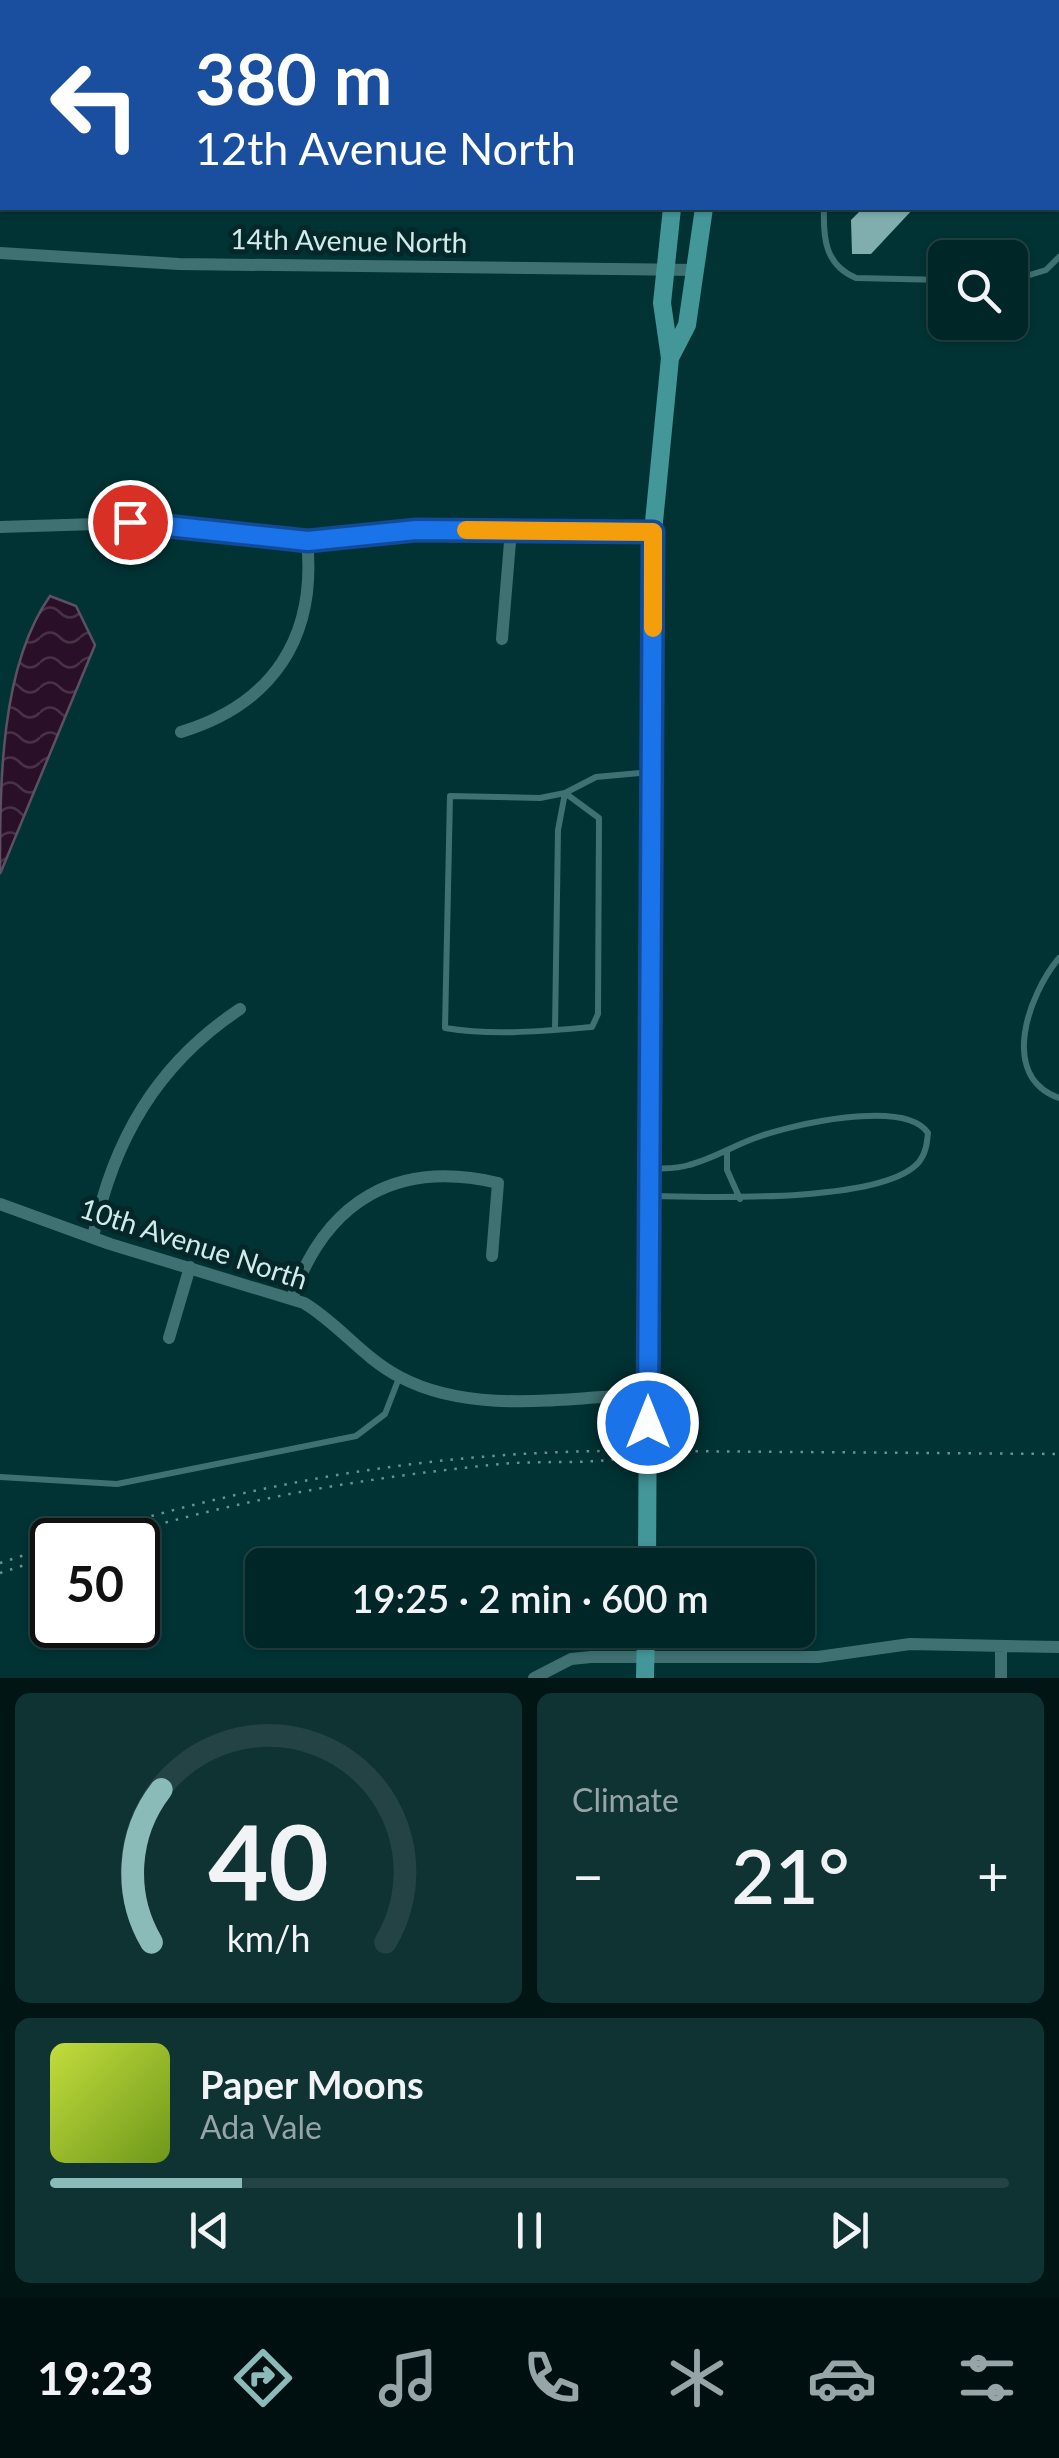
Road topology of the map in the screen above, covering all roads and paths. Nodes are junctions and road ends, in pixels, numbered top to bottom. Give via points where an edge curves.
1 (672, 210) edge
2 (704, 210) edge
3 (824, 210) edge
4 (0, 253) edge
5 (1059, 258) edge
6 (666, 269) junction
7 (697, 270) junction
8 (1028, 278) edge
9 (928, 280) edge
10 (670, 358) junction
11 (0, 527) edge
12 (510, 530) junction
13 (653, 532) junction
14 (308, 541) junction
15 (502, 639) dead end
16 (181, 732) dead end
17 (652, 772) junction
18 (565, 793) junction
19 (1059, 958) edge
20 (240, 1008) dead end
21 (556, 1030) junction
22 (1059, 1098) edge
23 (727, 1150) junction
24 (650, 1169) junction
25 (650, 1196) junction
26 (740, 1198) junction
27 (0, 1204) edge
28 (93, 1237) junction
29 (492, 1256) dead end
30 (190, 1268) junction
31 (292, 1298) junction
32 (169, 1338) dead end
33 (399, 1377) junction
34 (649, 1394) junction
35 (648, 1451) junction
36 (1059, 1454) edge
37 (0, 1477) edge
38 (150, 1518) edge
39 (160, 1525) edge
40 (647, 1548) edge
41 (30, 1553) edge
42 (0, 1563) edge
43 (30, 1563) edge
44 (0, 1573) edge
45 (1002, 1646) junction
46 (1059, 1647) edge
47 (646, 1648) edge
48 (646, 1655) junction
49 (534, 1678) edge
50 (645, 1678) edge
51 (1001, 1678) edge

1 - 6 main road
2 - 7 main road
3 - 9 lane via 823,237 843,273
4 - 6 street, 14th Avenue North via 178,264
5 - 8 lane
6 - 7 street, 14th Avenue North
6 - 10 main road via 663,317
7 - 10 main road via 687,325
10 - 13 main road
11 - 14 street via 130,522
12 - 13 street
12 - 14 street via 416,530
12 - 15 street
13 - 17 main road
14 - 16 street via 306,604 283,662 239,708
17 - 18 lane via 606,775
17 - 24 main road
18 - 21 lane via 558,830
18 - 21 lane via 598,818 598,1014 592,1027
18 - 21 lane via 450,796 449,815 446,1028
19 - 22 lane via 1032,998 1025,1058 1039,1088
20 - 28 street via 185,1053 133,1118 114,1156
23 - 24 lane via 686,1167
23 - 26 lane via 726,1170
23 - 26 lane via 758,1136 844,1118 894,1115 928,1133 918,1163 903,1173 827,1192
24 - 25 main road
25 - 26 lane
25 - 34 main road
27 - 28 street, 10th Avenue North
28 - 30 street, 10th Avenue North
29 - 31 street via 498,1184 465,1176 399,1181 369,1194 320,1238
30 - 31 street, 10th Avenue North
30 - 32 street
31 - 33 street, 10th Avenue North via 323,1314
33 - 34 street, 10th Avenue North via 493,1400
33 - 37 lane via 385,1414 356,1436 117,1484
34 - 35 main road
35 - 36 path
35 - 38 path via 540,1453 326,1476
35 - 39 path via 345,1484
35 - 40 main road
41 - 42 path
43 - 44 path
45 - 46 street
45 - 48 street via 910,1644 787,1658
45 - 51 street
47 - 48 main road
48 - 49 street via 571,1659
48 - 50 main road

